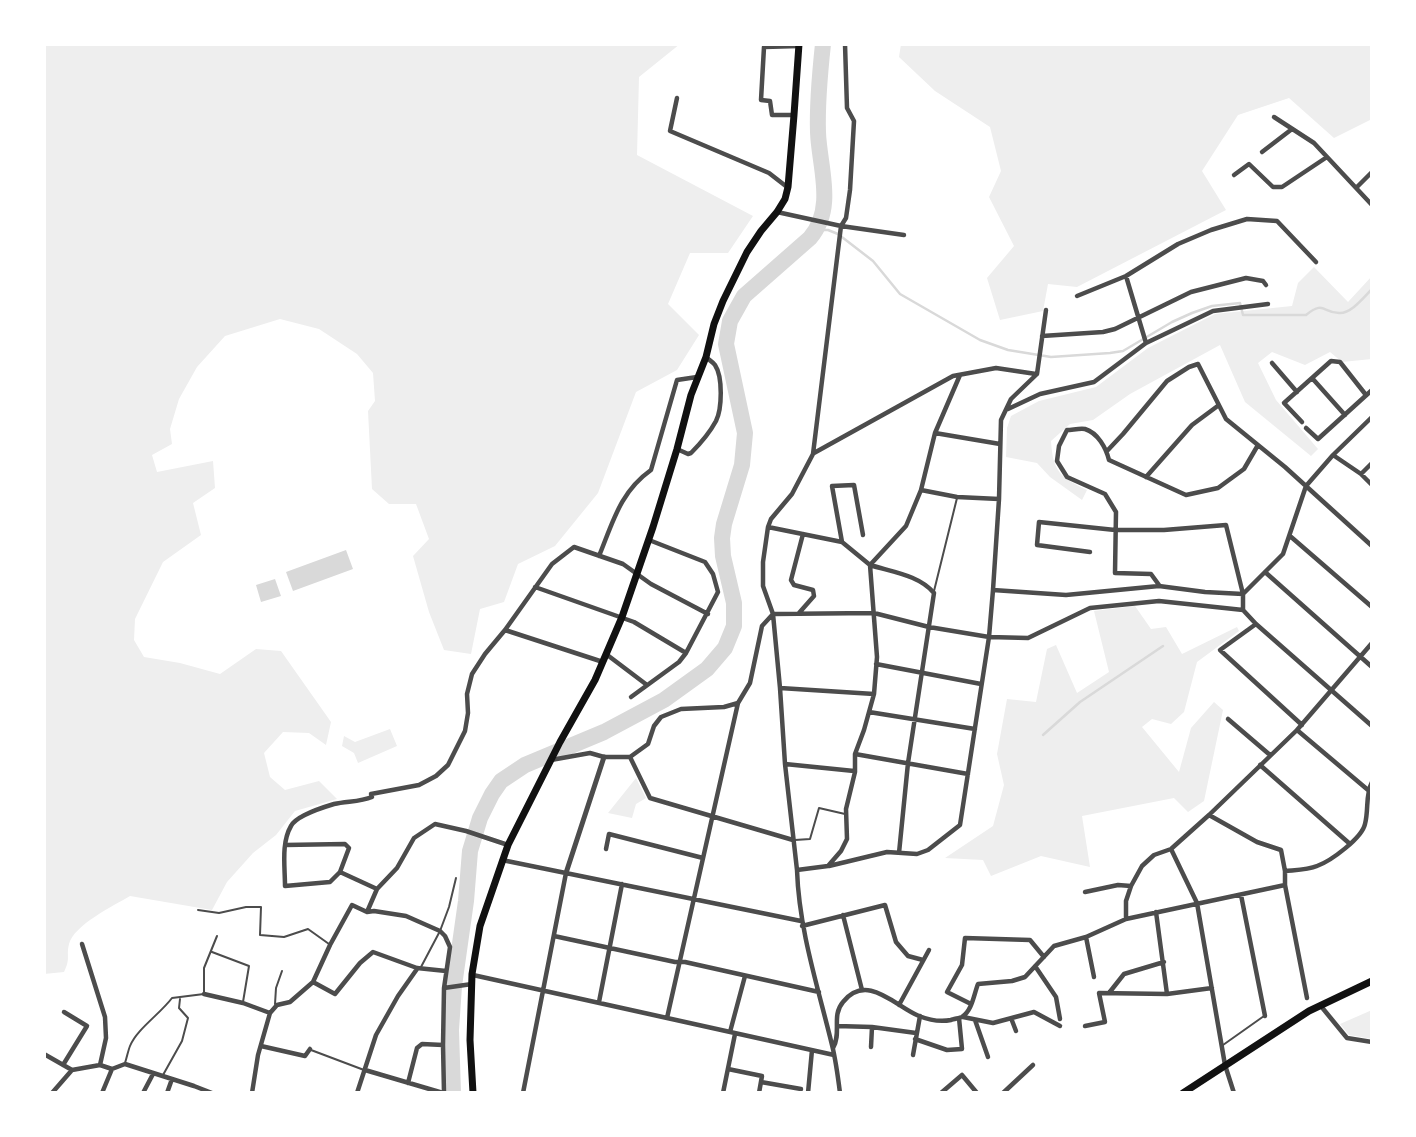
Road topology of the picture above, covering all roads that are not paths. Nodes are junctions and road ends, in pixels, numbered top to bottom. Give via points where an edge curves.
1 (845, 44) edge
2 (799, 45) edge
3 (677, 98) dead end
4 (794, 115) junction
5 (1274, 117) dead end
6 (1292, 129) junction
7 (1262, 152) dead end
8 (1328, 157) junction
9 (1372, 172) edge
10 (1234, 175) dead end
11 (788, 187) junction
12 (1356, 188) junction
13 (1372, 205) edge
14 (777, 212) junction
15 (841, 228) junction
16 (904, 236) dead end
17 (1316, 262) dead end
18 (1126, 275) junction
19 (1266, 285) dead end
20 (1077, 296) dead end
21 (1268, 304) dead end
22 (1046, 310) dead end
23 (1139, 317) junction
24 (1042, 336) junction
25 (1146, 343) junction
26 (706, 357) junction
27 (1272, 363) dead end
28 (1037, 374) junction
29 (960, 375) junction
30 (697, 377) junction
31 (1312, 377) junction
32 (1372, 390) edge
33 (1297, 392) junction
34 (1367, 395) junction
35 (1219, 405) junction
36 (1006, 410) junction
37 (1345, 415) junction
38 (1372, 417) edge
39 (1301, 422) dead end
40 (1306, 428) dead end
41 (935, 433) junction
42 (1000, 444) junction
43 (1258, 445) junction
44 (677, 449) junction
45 (1107, 451) junction
46 (813, 454) junction
47 (1333, 455) junction
48 (1372, 463) edge
49 (1362, 474) junction
50 (1146, 477) junction
51 (1372, 485) edge
52 (1306, 486) junction
53 (920, 490) junction
54 (957, 497) junction
55 (999, 499) junction
56 (768, 527) junction
57 (1115, 530) junction
58 (803, 534) junction
59 (863, 535) dead end
60 (1290, 536) junction
61 (649, 540) junction
62 (842, 542) junction
63 (1372, 546) edge
64 (1090, 552) dead end
65 (599, 556) junction
66 (870, 565) junction
67 (1265, 572) junction
68 (637, 574) junction
69 (1159, 586) junction
70 (535, 587) junction
71 (993, 590) junction
72 (933, 593) junction
73 (1244, 594) junction
74 (1372, 607) edge
75 (1243, 610) junction
76 (799, 613) junction
77 (874, 613) junction
78 (708, 614) junction
79 (773, 614) junction
80 (622, 617) junction
81 (1256, 624) junction
82 (929, 627) junction
83 (505, 630) junction
84 (989, 637) junction
85 (1372, 643) edge
86 (686, 653) junction
87 (606, 654) junction
88 (1361, 657) junction
89 (603, 662) junction
90 (876, 664) junction
91 (1372, 667) edge
92 (922, 673) junction
93 (981, 684) junction
94 (647, 685) junction
95 (780, 688) junction
96 (1331, 690) junction
97 (874, 694) junction
98 (631, 697) dead end
99 (738, 702) junction
100 (869, 712) junction
101 (915, 719) junction
102 (1228, 719) dead end
103 (1302, 725) junction
104 (1372, 726) edge
105 (975, 729) junction
106 (1297, 730) junction
107 (855, 754) junction
108 (1270, 755) junction
109 (604, 757) junction
110 (630, 757) junction
111 (551, 758) junction
112 (908, 763) junction
113 (785, 764) junction
114 (1260, 765) junction
115 (855, 772) junction
116 (968, 774) junction
117 (1372, 782) edge
118 (1368, 790) junction
119 (846, 814) junction
120 (1209, 815) junction
121 (713, 818) junction
122 (793, 840) junction
123 (1350, 844) junction
124 (285, 845) junction
125 (508, 845) junction
126 (606, 849) dead end
127 (1171, 849) junction
128 (899, 853) junction
129 (703, 858) junction
130 (502, 860) junction
131 (828, 866) junction
132 (797, 870) junction
133 (1285, 871) junction
134 (340, 872) junction
135 (566, 873) junction
136 (456, 878) dead end
137 (622, 884) junction
138 (1285, 885) junction
139 (1132, 886) junction
140 (377, 889) junction
141 (1085, 892) dead end
142 (1241, 895) junction
143 (695, 899) junction
144 (1197, 903) junction
145 (198, 910) dead end
146 (366, 912) junction
147 (1156, 912) junction
148 (843, 915) junction
149 (1126, 919) junction
150 (802, 924) junction
151 (440, 931) junction
152 (217, 936) dead end
153 (554, 936) junction
154 (1086, 937) junction
155 (82, 944) dead end
156 (330, 945) junction
157 (610, 948) junction
158 (929, 950) dead end
159 (211, 951) junction
160 (1044, 957) junction
161 (923, 960) junction
162 (680, 962) junction
163 (1164, 962) junction
164 (1035, 966) junction
165 (418, 969) junction
166 (282, 971) dead end
167 (446, 971) junction
168 (472, 974) junction
169 (745, 976) junction
170 (1094, 976) dead end
171 (1372, 981) edge
172 (313, 982) junction
173 (472, 984) junction
174 (444, 988) junction
175 (1212, 988) junction
176 (543, 990) junction
177 (862, 990) junction
178 (819, 992) junction
179 (1108, 993) junction
180 (1167, 993) junction
181 (204, 994) junction
182 (180, 998) junction
183 (1307, 998) dead end
184 (599, 1002) junction
185 (243, 1003) junction
186 (971, 1004) junction
187 (899, 1005) junction
188 (275, 1006) junction
189 (1320, 1006) junction
190 (64, 1012) dead end
191 (270, 1013) junction
192 (920, 1016) junction
193 (1265, 1016) joint
194 (667, 1017) junction
195 (961, 1017) junction
196 (1011, 1018) junction
197 (1060, 1019) dead end
198 (975, 1020) junction
199 (837, 1026) junction
200 (1060, 1026) dead end
201 (872, 1027) junction
202 (1085, 1027) dead end
203 (1016, 1031) dead end
204 (732, 1033) junction
205 (916, 1036) junction
206 (1372, 1042) edge
207 (443, 1045) junction
208 (261, 1046) junction
209 (1222, 1046) junction
210 (871, 1047) dead end
211 (833, 1048) junction
212 (310, 1049) joint
213 (811, 1050) junction
214 (44, 1054) edge
215 (834, 1055) junction
216 (913, 1055) dead end
217 (988, 1057) dead end
218 (125, 1064) junction
219 (63, 1065) junction
220 (100, 1065) junction
221 (1033, 1065) dead end
222 (1225, 1065) junction
223 (112, 1069) junction
224 (728, 1069) junction
225 (72, 1070) junction
226 (365, 1070) junction
227 (153, 1074) junction
228 (162, 1076) junction
229 (172, 1079) junction
230 (761, 1082) junction
231 (408, 1083) junction
232 (801, 1089) dead end
233 (52, 1093) edge
234 (102, 1093) edge
235 (143, 1093) edge
236 (167, 1093) edge
237 (212, 1093) edge
238 (252, 1093) edge
239 (357, 1093) edge
240 (444, 1093) edge
241 (473, 1093) edge
242 (523, 1093) edge
243 (723, 1093) edge
244 (759, 1093) edge
245 (808, 1093) edge
246 (840, 1093) edge
247 (941, 1093) edge
248 (977, 1093) edge
249 (1003, 1093) edge
250 (1183, 1093) edge
251 (1234, 1093) edge

1 - 15 street via 847,108 854,121 850,190
2 - 4 main road
2 - 4 street via 764,47 761,100 770,101 772,115
3 - 11 street via 670,131 769,173
4 - 11 main road
5 - 6 street
6 - 7 street
6 - 8 street
8 - 10 street via 1282,187 1273,187 1249,164
8 - 12 street
9 - 12 street
11 - 14 main road
12 - 13 street
14 - 15 street
14 - 26 main road via 734,276
15 - 16 street
15 - 46 street
17 - 18 street via 1277,221 1247,219 1178,244
18 - 20 street
18 - 23 street
19 - 23 street via 1246,278 1191,292
21 - 25 street via 1213,311
22 - 24 street
23 - 24 street via 1103,332
23 - 25 street
24 - 28 street
25 - 36 street via 1094,382 1040,394
26 - 30 main road
26 - 44 street via 715,366 720,408 691,453
27 - 33 street
28 - 29 street via 996,368
28 - 36 street
29 - 41 street
29 - 46 street
30 - 44 main road
30 - 65 street via 677,380 651,470 626,493
31 - 33 street
31 - 34 street via 1331,361 1340,362
31 - 37 street
32 - 34 street
33 - 39 street via 1284,403
34 - 37 street
35 - 43 street via 1226,419
35 - 45 street via 1198,364 1189,367 1167,381
35 - 50 street via 1192,425
36 - 42 street
37 - 40 street via 1318,439
38 - 47 street
41 - 42 street
41 - 53 street
42 - 55 street
43 - 50 street via 1244,469 1218,488 1186,495
43 - 52 street
44 - 61 main road
45 - 50 street via 1109,460
45 - 57 street via 1085,429 1067,430 1057,461 1067,477 1105,494 1116,512
46 - 56 street
47 - 49 street
47 - 52 street
48 - 49 street
49 - 51 street
52 - 60 street
52 - 63 street
53 - 54 street
53 - 66 street via 906,526
54 - 55 street
54 - 72 lane
55 - 71 street
56 - 58 street
56 - 79 street via 764,586
57 - 64 street via 1039,522 1037,545
57 - 69 street via 1115,573 1151,574
57 - 73 street via 1226,525
58 - 62 street
58 - 76 street via 791,580 813,590 814,596
59 - 62 street via 854,485 832,485
60 - 67 street via 1283,554
60 - 74 street
61 - 68 main road
61 - 78 street via 705,562 718,592
62 - 66 street
65 - 68 street
65 - 70 street via 574,547 552,564
66 - 72 street via 916,579
66 - 77 street
67 - 73 street
67 - 88 street
68 - 78 street
68 - 80 main road
69 - 71 street via 1066,595
69 - 73 street
70 - 80 street
70 - 83 street
71 - 84 street
72 - 82 street
73 - 75 street
75 - 81 street
75 - 84 street via 1159,601 1090,608 1028,638
76 - 77 street
76 - 79 street
77 - 82 street
77 - 90 street
78 - 86 street
79 - 95 street
79 - 99 street via 762,626 750,683
80 - 86 street
80 - 87 main road
81 - 96 street
81 - 103 street via 1220,650
82 - 84 street
82 - 92 street
83 - 89 street
83 - 124 street via 472,674 465,731 448,765 419,785 334,804 298,818
84 - 93 street
85 - 88 street
86 - 94 street
87 - 89 main road
87 - 94 street
88 - 91 street
88 - 96 street
89 - 111 main road
90 - 92 street
90 - 97 street
92 - 93 street
92 - 101 street
93 - 105 street
94 - 98 street
95 - 97 street
95 - 113 street
96 - 103 street
96 - 104 street
97 - 100 street
99 - 110 street via 681,709 661,717 648,744
99 - 121 street
100 - 101 street
100 - 107 street
101 - 105 street
101 - 112 street
102 - 108 street
103 - 106 street
105 - 116 street
106 - 108 street
106 - 118 street
107 - 112 street
107 - 115 street
108 - 114 street
109 - 110 street
109 - 111 street via 590,753
109 - 135 street
110 - 121 street via 650,798
111 - 125 main road
112 - 116 street
112 - 128 street
113 - 115 street
113 - 122 street
114 - 120 street
114 - 123 street
115 - 119 street
116 - 128 street via 960,825 928,850
117 - 118 street
118 - 123 street via 1365,826
119 - 122 lane via 820,807 810,839
119 - 131 street via 847,839
120 - 127 street
120 - 133 street via 1281,850
121 - 122 street
121 - 129 street
122 - 132 street
123 - 133 street via 1316,867
124 - 134 street via 345,844 349,848
124 - 134 street via 285,886 330,882
125 - 130 main road
125 - 140 street via 435,824 414,838 397,868
126 - 129 street via 609,834
127 - 139 street via 1142,866
127 - 144 street
128 - 131 street
129 - 143 street
130 - 135 street
130 - 168 main road via 480,926
131 - 132 street
132 - 150 street
133 - 138 street
134 - 140 street
135 - 137 street
135 - 153 street
136 - 151 lane
137 - 143 street
137 - 157 street
138 - 142 street
138 - 183 street
139 - 141 street via 1118,884
139 - 149 street
140 - 146 street
142 - 144 street
142 - 193 street
143 - 150 street
143 - 162 street
144 - 147 street
144 - 175 street
145 - 156 lane via 219,913 261,908 260,935 284,937 308,929
146 - 151 street via 406,916
146 - 156 street via 352,905
147 - 149 street
147 - 163 street
148 - 150 street
148 - 161 street via 885,905 896,942 908,956
148 - 177 street
149 - 154 street
150 - 178 street
151 - 165 lane
151 - 167 street via 450,947
152 - 159 lane
153 - 157 street
153 - 176 street
154 - 160 street via 1054,946
154 - 170 street
155 - 220 street via 105,1017
156 - 172 street
157 - 162 street
157 - 184 street
158 - 161 street
159 - 181 lane via 204,968
159 - 185 lane via 249,966
160 - 164 street
160 - 186 street via 1030,940 965,938 962,965 947,992
161 - 187 street
162 - 169 street
162 - 194 street
163 - 179 street via 1124,974
163 - 180 street
164 - 186 street via 1025,977 978,984
164 - 197 street via 1056,996
165 - 167 street
165 - 172 street via 373,952 335,994
165 - 226 street via 376,1035
166 - 188 lane
167 - 174 street
168 - 173 main road
168 - 176 street
169 - 178 street
169 - 204 street
171 - 189 main road
172 - 188 street via 290,1002
173 - 174 street
173 - 241 main road
174 - 207 street
175 - 180 street
175 - 209 street
176 - 184 street
176 - 242 street
177 - 187 street via 883,994
177 - 199 street via 842,1002
178 - 211 street
179 - 180 street
179 - 202 street via 1099,993 1105,1022
181 - 182 lane
181 - 185 street
182 - 218 lane via 172,998 137,1034
182 - 228 lane via 179,1008 188,1018 182,1041
184 - 194 street
185 - 191 street
186 - 195 street
187 - 192 street
188 - 191 street
189 - 206 street via 1347,1038
189 - 222 main road
190 - 219 street via 87,1026
191 - 208 street
192 - 195 street via 943,1021
192 - 205 street
193 - 209 lane
194 - 204 street
195 - 198 street
195 - 205 street via 962,1049 947,1050
196 - 198 street via 993,1023
196 - 200 street via 1034,1012
196 - 203 street
198 - 217 street
199 - 201 street
199 - 211 street
201 - 205 street
201 - 210 street
204 - 213 street
204 - 224 street
205 - 216 street
207 - 231 street via 418,1048
207 - 240 street
208 - 212 street via 305,1056
208 - 238 street
209 - 222 street
211 - 215 street
212 - 226 lane
213 - 215 street
213 - 245 street
214 - 219 street
215 - 246 street
218 - 223 street
218 - 227 street
219 - 225 street
220 - 223 street
220 - 225 street
221 - 249 street
222 - 250 main road
222 - 251 street
223 - 234 street
224 - 230 street via 762,1076
224 - 243 street
225 - 233 street
226 - 231 street
226 - 239 street
227 - 228 street
227 - 235 street
228 - 229 street
229 - 236 street
229 - 237 street
230 - 232 street
230 - 244 street
231 - 240 street
247 - 248 street via 962,1075

